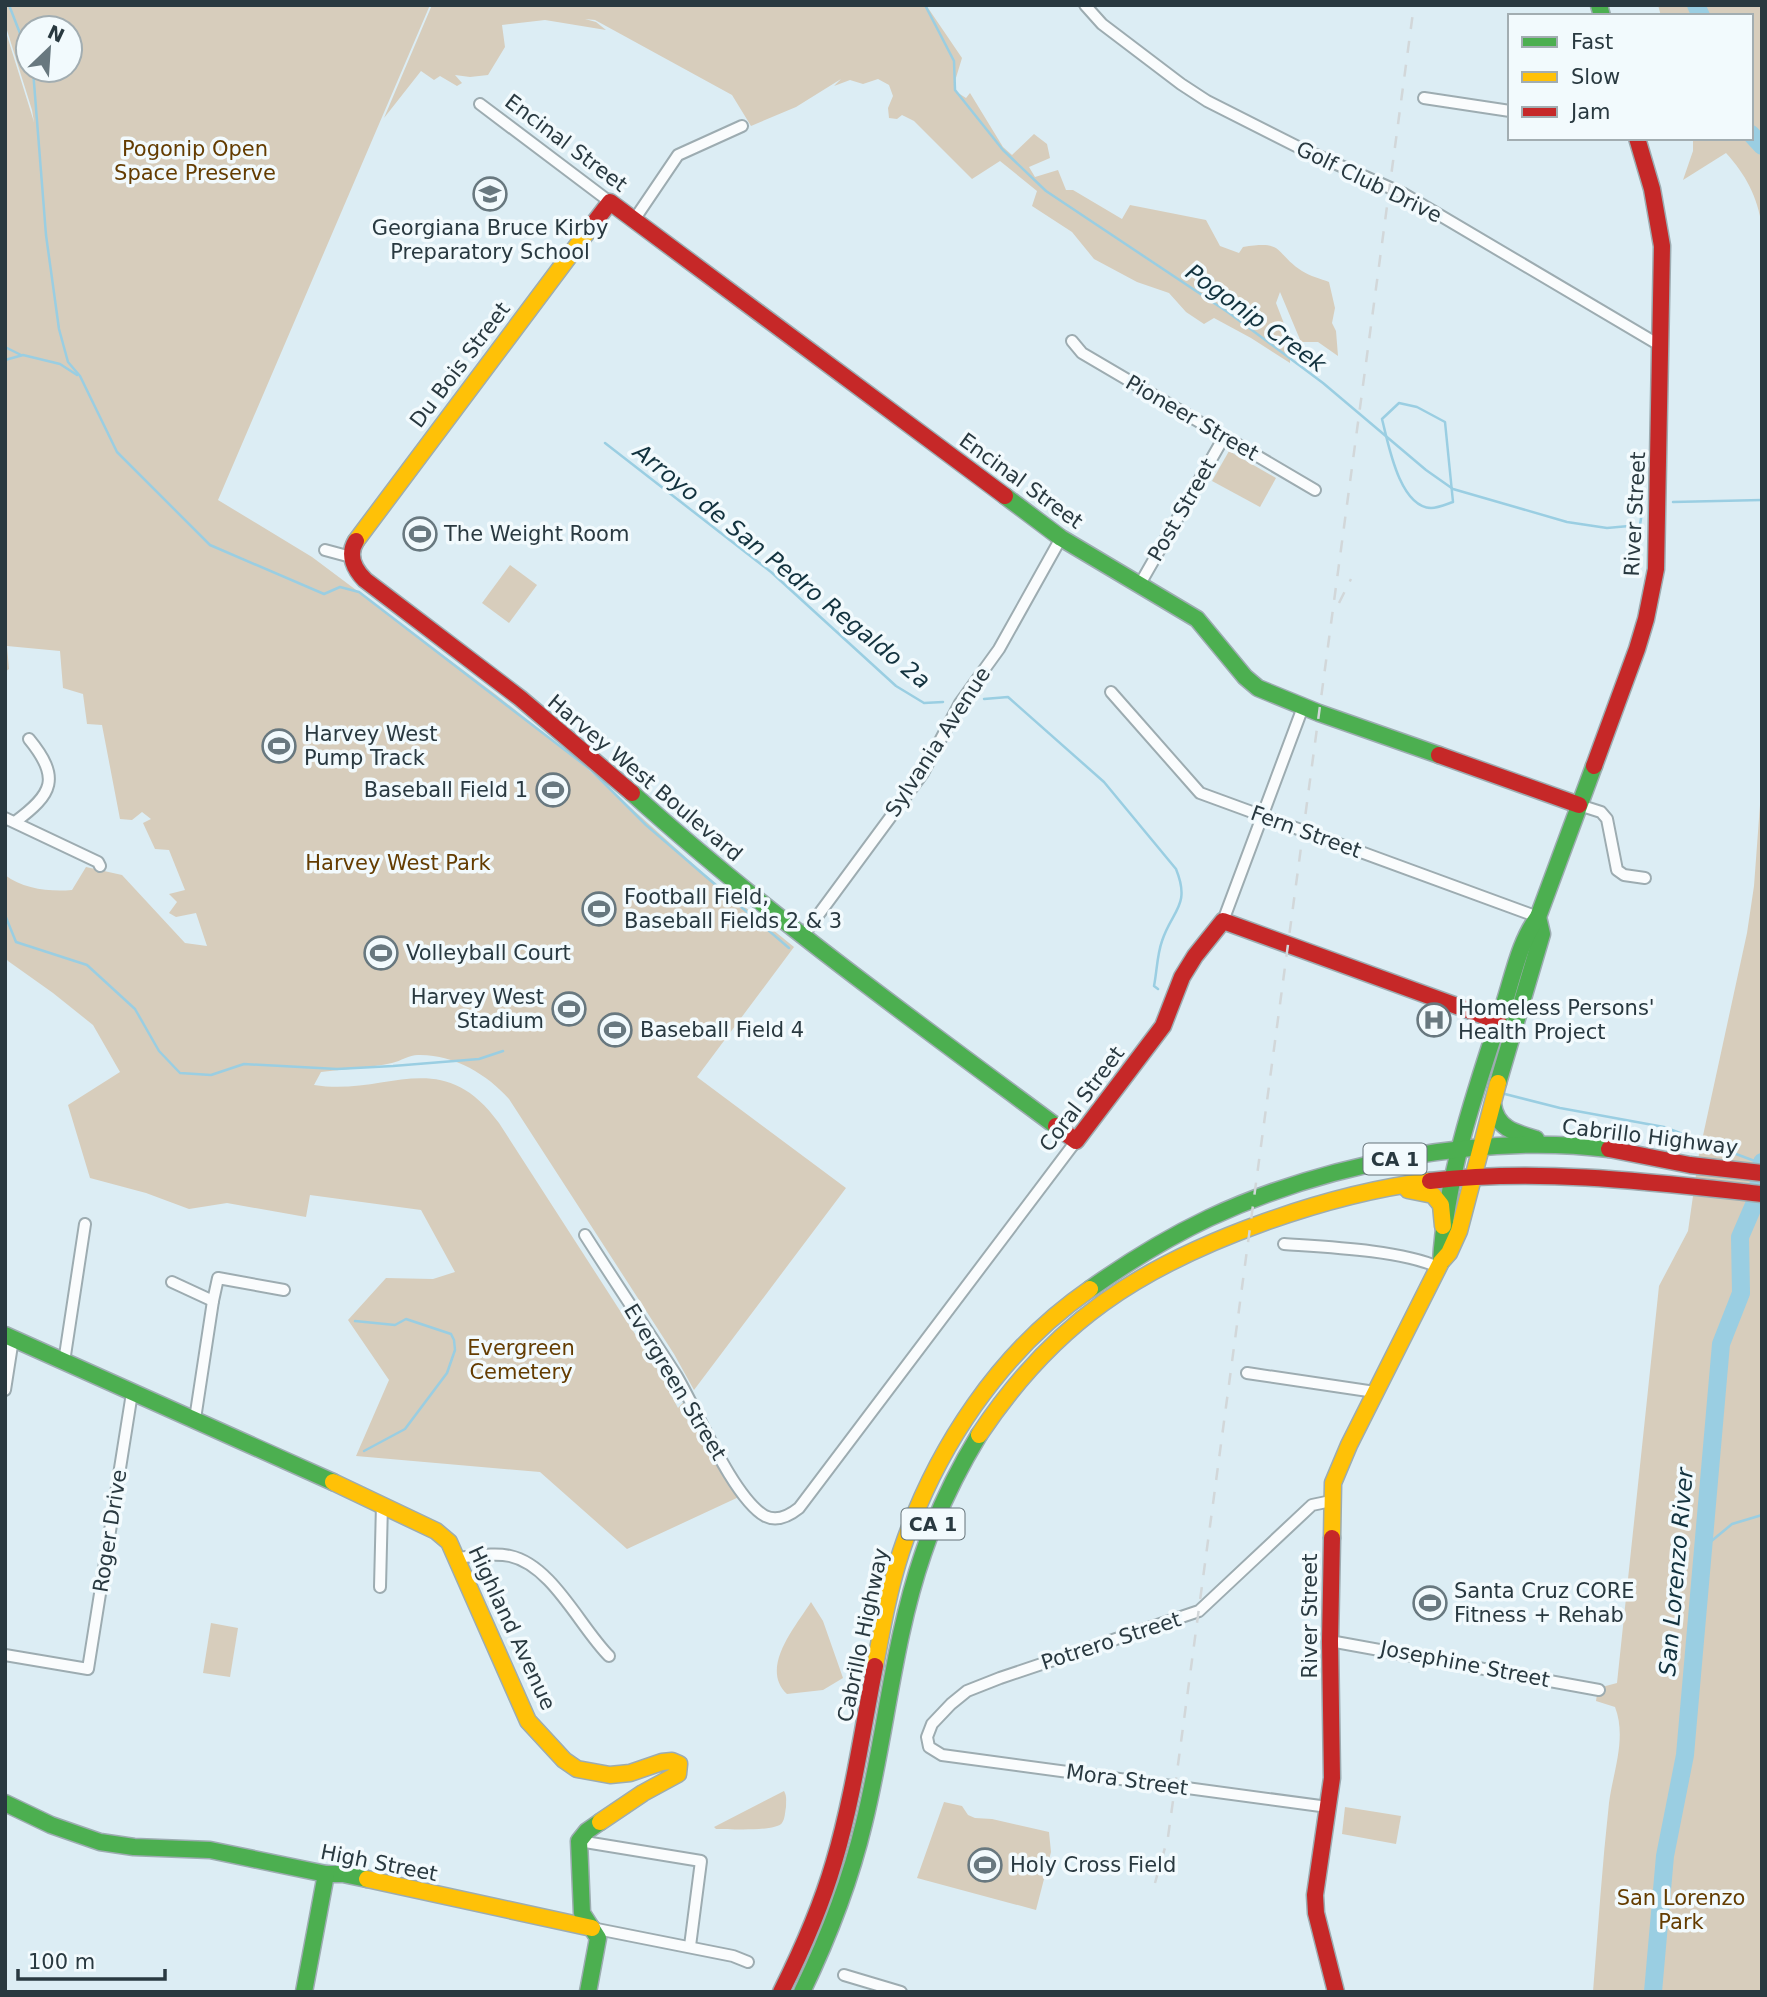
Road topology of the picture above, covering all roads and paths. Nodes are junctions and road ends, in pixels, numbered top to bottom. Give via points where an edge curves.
1 (1085, 5) edge
2 (1424, 98) dead end
3 (480, 104) dead end
4 (1508, 111) edge
5 (741, 126) dead end
6 (1638, 140) edge
7 (610, 202) junction
8 (634, 220) junction
9 (1072, 341) dead end
10 (1661, 346) junction
11 (1224, 437) junction
12 (1315, 490) dead end
13 (1060, 538) junction
14 (325, 550) dead end
15 (351, 557) junction
16 (1140, 584) junction
17 (1111, 692) dead end
18 (1303, 707) junction
19 (29, 739) dead end
20 (1579, 806) junction
21 (1261, 816) junction
22 (10, 820) edge
23 (100, 866) dead end
24 (1645, 878) dead end
25 (1538, 917) junction
26 (1223, 921) junction
27 (802, 937) junction
28 (1498, 1021) junction
29 (1493, 1104) junction
30 (1101, 1109) junction
31 (1044, 1118) junction
32 (1076, 1142) junction
33 (1483, 1146) junction
34 (1560, 1146) junction
35 (1460, 1149) junction
36 (1762, 1173) edge
37 (1474, 1177) junction
38 (1454, 1179) junction
39 (1389, 1188) junction
40 (1762, 1194) edge
41 (85, 1224) dead end
42 (1444, 1226) junction
43 (585, 1235) dead end
44 (1284, 1244) dead end
45 (1439, 1264) junction
46 (172, 1282) dead end
47 (284, 1290) dead end
48 (214, 1301) junction
49 (9, 1337) edge
50 (64, 1362) junction
51 (1247, 1373) dead end
52 (5, 1390) edge
53 (132, 1392) junction
54 (1375, 1392) junction
55 (195, 1419) junction
56 (1331, 1501) junction
57 (383, 1504) junction
58 (776, 1519) joint
59 (455, 1558) junction
60 (380, 1587) dead end
61 (1330, 1641) junction
62 (5, 1655) edge
63 (609, 1656) dead end
64 (1599, 1690) dead end
65 (929, 1747) joint
66 (5, 1804) edge
67 (1328, 1807) junction
68 (579, 1841) junction
69 (326, 1874) junction
70 (592, 1928) junction
71 (690, 1946) junction
72 (748, 1962) dead end
73 (844, 1975) dead end
74 (304, 1992) edge
75 (588, 1992) edge
76 (781, 1992) edge
77 (802, 1992) edge
78 (901, 1992) edge
79 (1336, 1992) edge

1 - 10 street, Golf Club Drive via 1101,24 1207,101 1404,194
2 - 4 street
3 - 7 street, Encinal Street
5 - 8 street via 678,155
6 - 10 main road, River Street via 1662,246
7 - 8 main road, Encinal Street
7 - 15 main road, Du Bois Street via 359,535
8 - 13 main road, Encinal Street
9 - 11 street, Pioneer Street via 1082,353
10 - 20 main road, River Street via 1656,569 1637,649
11 - 12 street, Pioneer Street
11 - 16 street, Post Street
13 - 16 main road, Encinal Street
13 - 27 street, Sylvania Avenue via 923,773
14 - 15 street
15 - 27 main road, Harvey West Boulevard via 355,571 365,580 520,698
16 - 18 main road, Encinal Street via 1197,619 1258,688
17 - 21 street, Fern Street via 1200,793
18 - 20 main road, Encinal Street
18 - 21 street
19 - 22 street via 48,767 49,784 43,799
20 - 24 street via 1607,818 1617,870
20 - 25 main road, River Street
21 - 25 street, Fern Street
21 - 26 street
22 - 23 street
25 - 28 main road, River Street via 1530,928
25 - 29 main road, River Street via 1542,934
26 - 28 main road
26 - 30 main road, Coral Street via 1182,978 1163,1027
27 - 31 main road, Harvey West Boulevard
28 - 35 main road, River Street
29 - 33 main road, River Street
29 - 34 main road via 1502,1126
30 - 31 main road via 1073,1124
30 - 32 main road, Coral Street
31 - 32 main road, Harvey West Boulevard
32 - 58 street, Coral Street via 799,1508
33 - 34 main road, Cabrillo Highway / CA 1
33 - 35 main road, Cabrillo Highway / CA 1
33 - 37 main road, River Street
34 - 36 main road, Cabrillo Highway / CA 1
35 - 38 main road, River Street
35 - 76 main road, Cabrillo Highway / CA 1 via 1321,1177 1254,1198 1201,1222 1135,1256 1082,1293 1034,1334 991,1382 944,1452 909,1530 891,1592 835,1860 814,1923
37 - 38 main road, Cabrillo Highway / CA 1
37 - 40 main road, Cabrillo Highway / CA 1 via 1557,1176
37 - 45 main road, River Street via 1455,1241
38 - 39 main road, Cabrillo Highway / CA 1
38 - 42 main road, River Street
39 - 42 main road via 1433,1195 1441,1205
39 - 77 main road, Cabrillo Highway / CA 1 via 1286,1214 1198,1248 1142,1276 1073,1326 1001,1403 956,1474 923,1551 857,1851 834,1922
41 - 50 street
42 - 45 main road, River Street
43 - 58 street, Evergreen Street via 678,1378 727,1470 764,1516
44 - 45 street
45 - 54 main road, River Street
46 - 48 street
47 - 48 street via 218,1278
48 - 55 street
49 - 50 main road, Highland Avenue
49 - 52 street
50 - 53 main road, Highland Avenue
51 - 54 street
53 - 55 main road, Highland Avenue
53 - 62 street, Roger Drive via 88,1669
54 - 56 main road, River Street via 1333,1483
55 - 57 main road, Highland Avenue
56 - 61 main road, River Street
56 - 65 street, Potrero Street via 1312,1505 1199,1611 967,1692 932,1724
57 - 59 main road, Highland Avenue via 436,1531 449,1542
57 - 60 street
59 - 63 street via 494,1554 526,1561 554,1587
59 - 68 main road, Highland Avenue via 528,1721 564,1760 577,1769 610,1775 662,1762 679,1764 678,1774 643,1793
61 - 64 street, Josephine Street
61 - 67 main road, River Street via 1332,1778
65 - 67 street, Mora Street via 942,1755
66 - 69 main road, High Street via 58,1829 107,1844 192,1847
67 - 79 main road, River Street via 1315,1895
68 - 70 main road via 582,1913
68 - 71 street via 701,1861
69 - 70 main road, High Street
69 - 74 main road
70 - 71 street, High Street
70 - 75 main road via 597,1938
71 - 72 street, High Street
73 - 78 street

